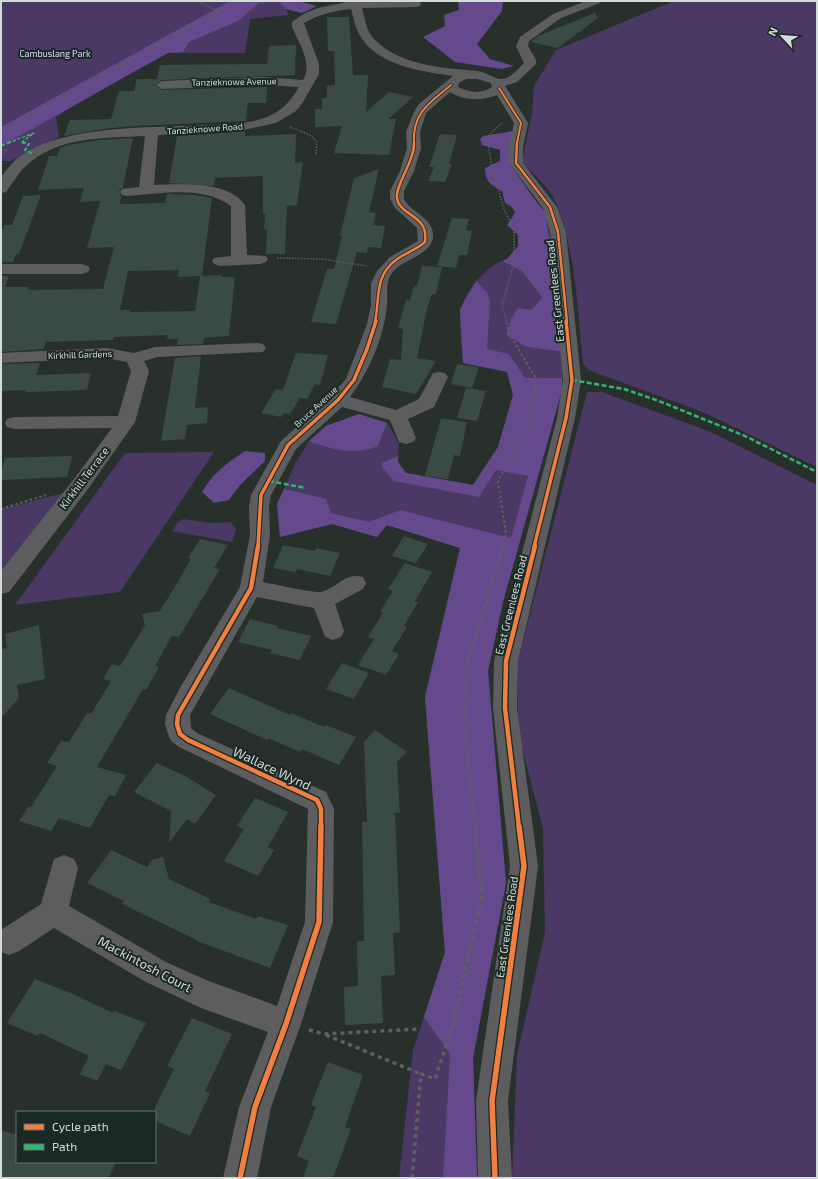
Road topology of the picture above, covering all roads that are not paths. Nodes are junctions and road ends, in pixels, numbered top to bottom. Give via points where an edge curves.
1 (596, 1) edge
2 (416, 2) edge
3 (356, 3) edge
4 (371, 14) dead end
5 (436, 71) junction
6 (522, 71) junction
7 (474, 75) junction
8 (452, 83) junction
9 (162, 84) dead end
10 (308, 84) junction
11 (499, 86) junction
12 (461, 94) junction
13 (477, 96) junction
14 (434, 98) junction
15 (510, 106) junction
16 (152, 132) junction
17 (1, 189) edge
18 (146, 191) junction
19 (127, 192) dead end
20 (260, 259) road end
21 (239, 260) junction
22 (220, 261) dead end
23 (1, 269) edge
24 (82, 269) dead end
25 (257, 348) dead end
26 (1, 358) edge
27 (134, 359) junction
28 (439, 377) dead end
29 (338, 400) junction
30 (398, 416) junction
31 (126, 422) junction
32 (14, 423) dead end
33 (406, 438) dead end
34 (269, 481) joint
35 (355, 583) dead end
36 (1, 586) edge
37 (251, 588) junction
38 (323, 601) junction
39 (333, 631) dead end
40 (64, 868) dead end
41 (53, 912) junction
42 (9, 940) dead end
43 (286, 1024) junction
44 (240, 1178) edge
45 (495, 1178) edge

1 - 6 street via 557,16 524,39 522,46 530,60 528,67
2 - 3 street
2 - 4 street via 416,13
3 - 5 street via 360,24 370,42 396,57
3 - 10 street, Tanzieknowe Road via 323,8 298,22 313,64 313,74
5 - 7 street
5 - 8 street
6 - 7 street via 502,75
6 - 11 street
7 - 8 street
7 - 11 street via 492,78
8 - 12 street via 452,88
8 - 14 street
9 - 10 street, Tanzieknowe Avenue via 185,79 262,80
10 - 16 street, Tanzieknowe Road via 291,108 271,120 239,127
11 - 13 street via 491,93
11 - 15 street, East Greenlees Road
12 - 13 street
12 - 14 street
13 - 15 street
14 - 29 street, Bruce Avenue via 420,112 413,132 414,148 397,191 400,205 424,226 425,242 385,270 379,283 379,305 367,350 354,380
15 - 45 street, East Greenlees Road via 520,123 516,163 550,207 558,232 572,380 566,418 506,662 505,708 524,866 492,1101
16 - 17 street, Tanzieknowe Road via 88,136 45,148 24,160
16 - 18 street
18 - 19 street
18 - 21 street via 196,189 212,191 232,199 238,205
20 - 21 street
21 - 22 street
23 - 24 street
25 - 27 street via 227,358 155,352
26 - 27 street, Kirkhill Gardens via 106,353 121,354
27 - 31 street, Kirkhill Terrace via 140,371
28 - 30 street via 427,403
29 - 30 street, Bruce Avenue
29 - 34 street, Bruce Avenue via 288,445
30 - 33 street
31 - 32 street
31 - 36 street, Kirkhill Terrace
34 - 37 street, Wallace Wynd via 261,495 260,535
35 - 38 street
37 - 38 street
37 - 43 street, Wallace Wynd via 188,695 178,715 177,724 180,734 188,740 317,800 322,809 319,922
38 - 39 street
40 - 41 street
41 - 42 street
41 - 43 street, Mackintosh Court via 156,972 201,993
43 - 44 street, Wallace Wynd via 255,1107

